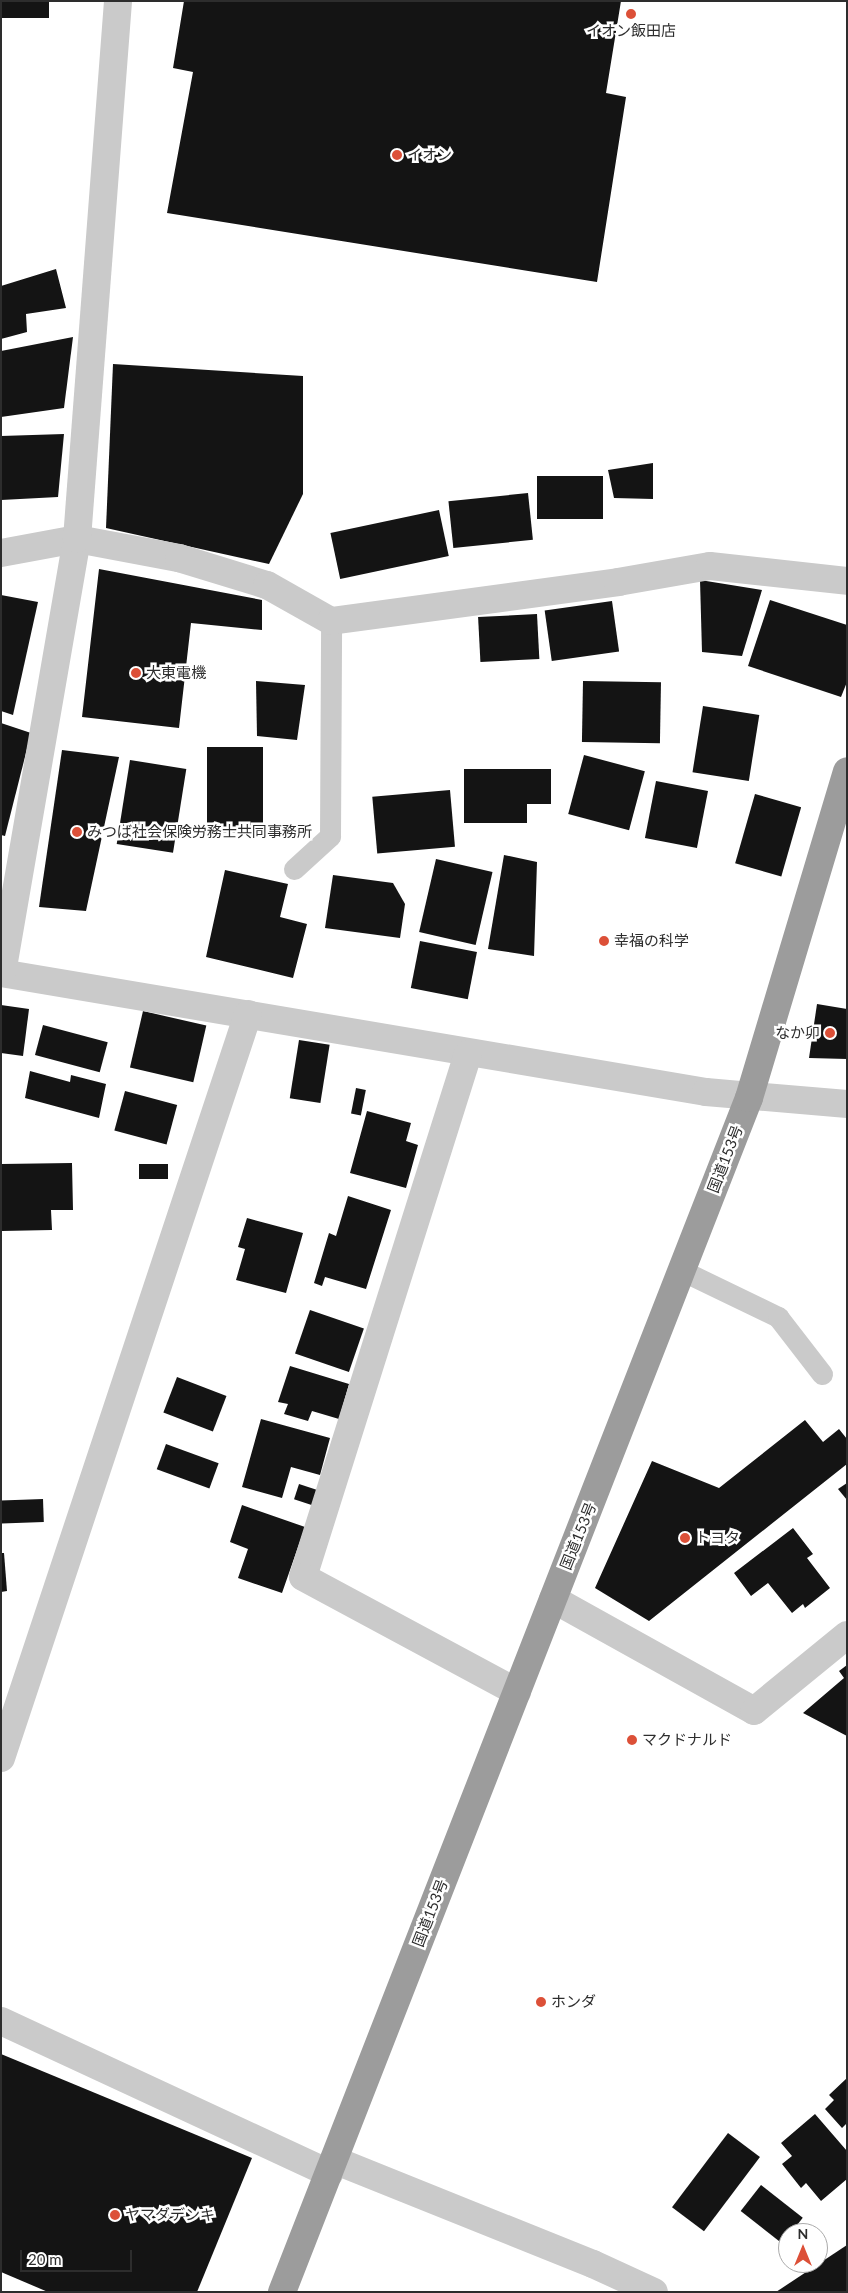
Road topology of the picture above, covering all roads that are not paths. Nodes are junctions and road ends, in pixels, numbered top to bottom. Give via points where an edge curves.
1 (118, 1) edge
2 (77, 539) junction
3 (1, 553) edge
4 (847, 581) edge
5 (332, 622) junction
6 (847, 771) edge
7 (294, 869) dead end
8 (1, 973) edge
9 (248, 1014) junction
10 (468, 1054) junction
11 (749, 1098) junction
12 (847, 1104) edge
13 (683, 1271) junction
14 (822, 1374) dead end
15 (553, 1599) junction
16 (847, 1635) edge
17 (517, 1692) junction
18 (1, 1758) edge
19 (1, 2021) edge
20 (331, 2166) junction
21 (282, 2292) edge
22 (654, 2292) edge

1 - 2 street
2 - 3 street
2 - 5 street via 178,558 266,585
2 - 8 street
4 - 5 street via 710,566
5 - 7 lane via 330,836
6 - 11 highway, 国道153号
8 - 9 street
9 - 10 street
9 - 18 street
10 - 11 street
10 - 17 street via 303,1577
11 - 12 street
11 - 13 highway, 国道153号
13 - 14 lane via 778,1317
13 - 15 highway, 国道153号
15 - 16 street via 754,1711
15 - 17 highway, 国道153号
17 - 20 highway, 国道153号
19 - 20 street
20 - 21 highway, 国道153号
20 - 22 street via 593,2264

